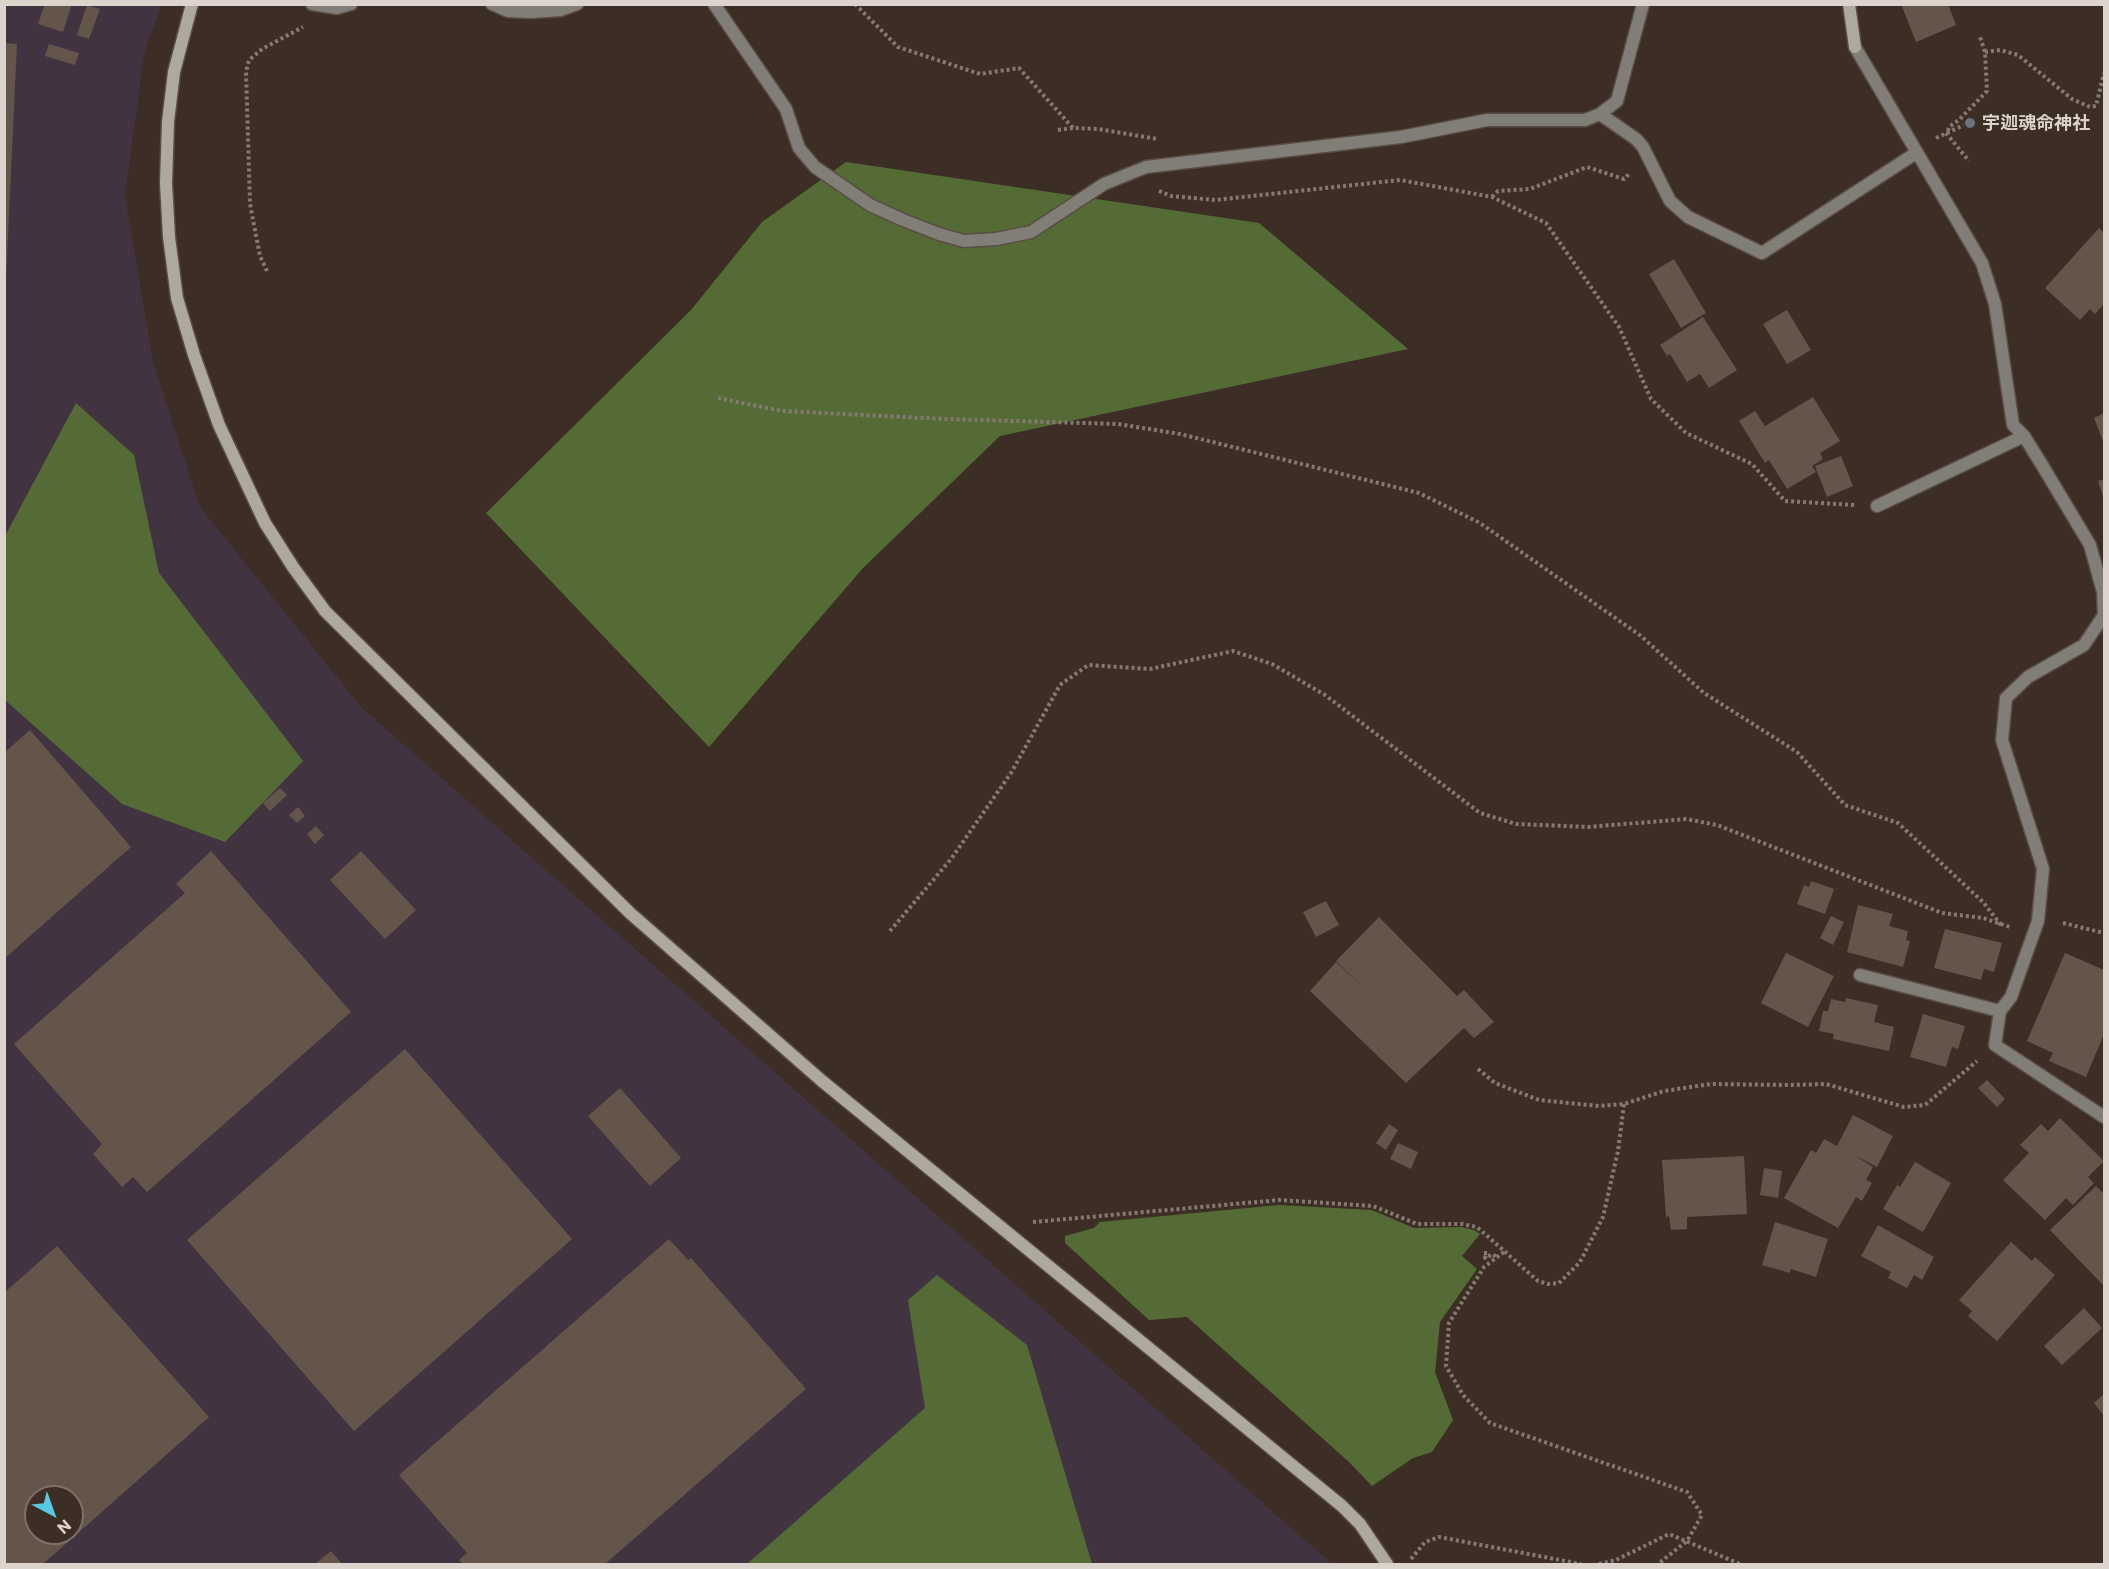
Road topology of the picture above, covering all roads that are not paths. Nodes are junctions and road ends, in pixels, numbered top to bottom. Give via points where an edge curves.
1 (192, 4) edge
2 (351, 4) edge
3 (492, 4) edge
4 (577, 4) edge
5 (714, 4) edge
6 (1642, 4) edge
7 (1849, 4) edge
8 (318, 5) edge
9 (1600, 114) junction
10 (1916, 153) junction
11 (2024, 436) junction
12 (1877, 506) road end
13 (2104, 615) edge
14 (1860, 975) dead end
15 (2000, 1011) junction
16 (2104, 1117) edge
17 (1387, 1564) edge

1 - 17 street via 174,72 168,122 165,183 177,298 219,425 265,523 325,611 630,913 822,1081 1342,1506 1360,1524
2 - 8 street via 337,8
3 - 4 street via 508,11 531,12 561,10
5 - 9 street via 786,109 799,148 815,167 870,205 964,241 1031,232 1104,184 1146,167 1412,135 1486,120 1585,120
6 - 9 street via 1617,101
7 - 10 street via 1855,46
9 - 10 street via 1643,147 1670,201 1688,217 1762,254
10 - 11 street via 1982,263 1995,304 2013,425
11 - 12 street
11 - 13 street via 2090,544 2103,592
13 - 15 street via 2084,645 2028,676 2006,698 2002,740 2043,869 2039,917 2011,997
14 - 15 street
15 - 16 street via 1995,1045

